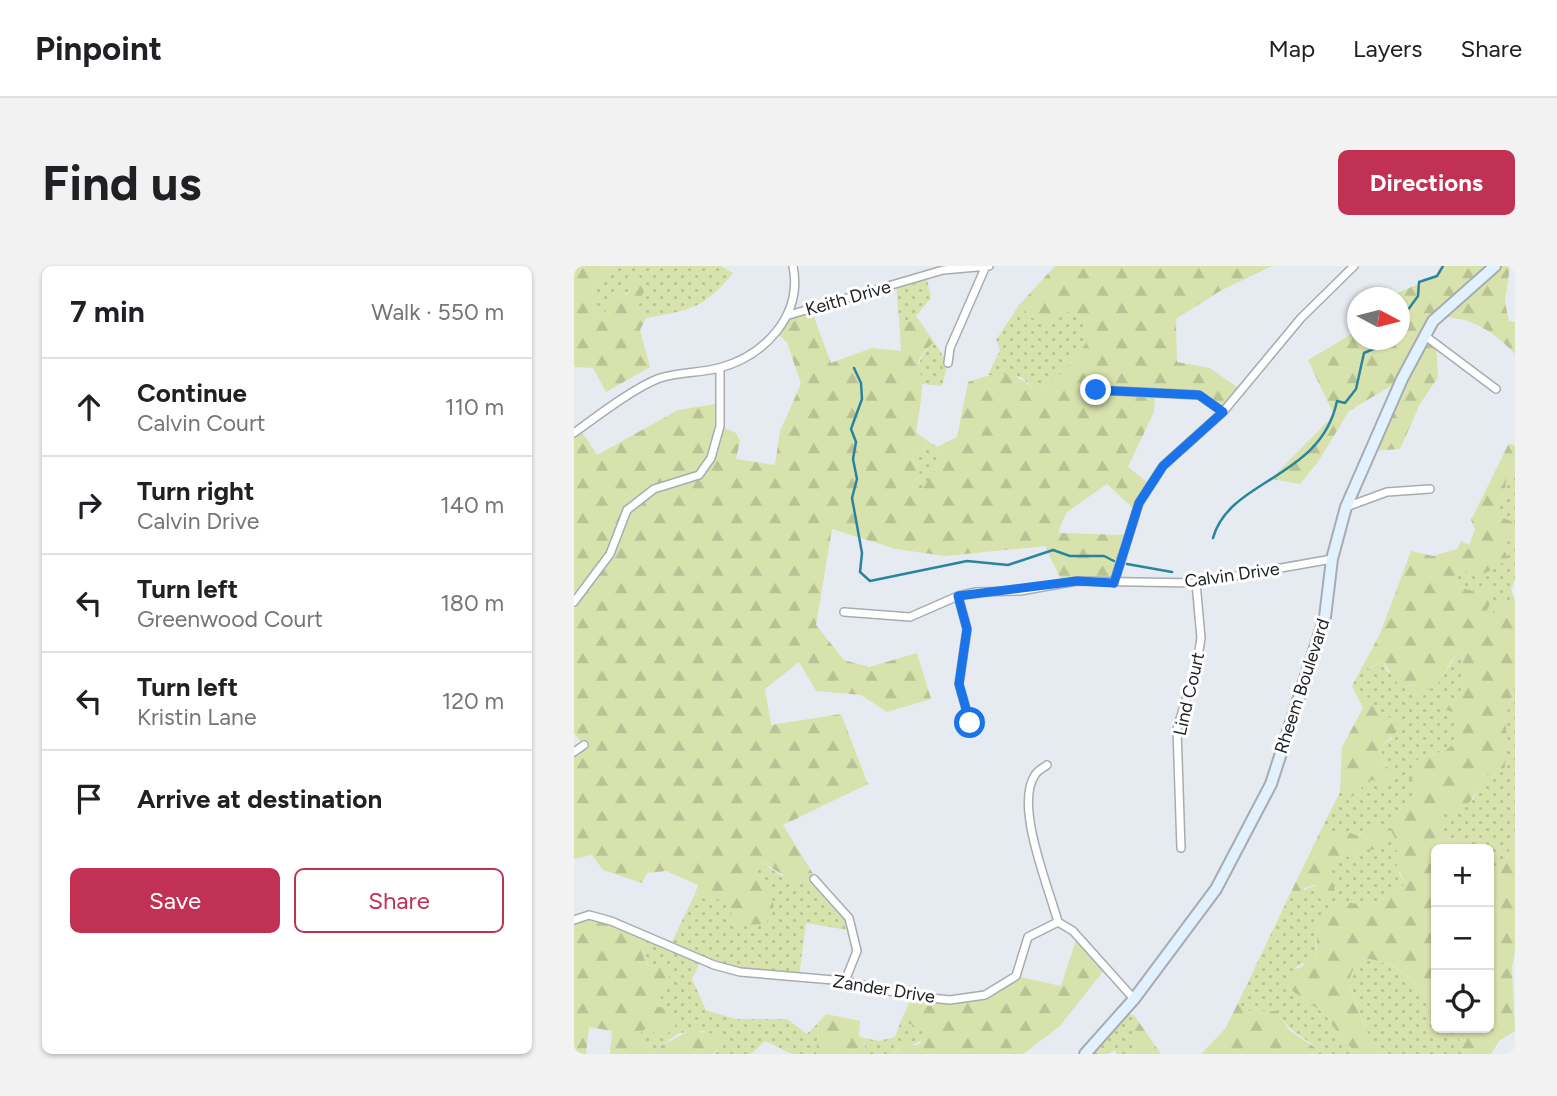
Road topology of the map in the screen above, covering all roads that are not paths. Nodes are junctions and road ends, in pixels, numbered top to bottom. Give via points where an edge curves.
1 (793, 266) edge
2 (1354, 266) edge
3 (1496, 266) edge
4 (987, 267) edge
5 (789, 315) junction
6 (1424, 335) junction
7 (948, 363) dead end
8 (720, 368) junction
9 (1496, 389) dead end
10 (1096, 390) dead end
11 (1223, 412) junction
12 (574, 433) edge
13 (1430, 489) dead end
14 (1346, 506) junction
15 (1332, 559) junction
16 (1114, 583) junction
17 (1196, 583) junction
18 (958, 596) junction
19 (574, 602) edge
20 (844, 612) dead end
21 (970, 723) dead end
22 (584, 745) dead end
23 (574, 752) edge
24 (1047, 765) dead end
25 (1181, 848) dead end
26 (814, 878) dead end
27 (574, 920) edge
28 (1058, 922) junction
29 (845, 981) junction
30 (1135, 999) junction
31 (1085, 1054) edge

1 - 5 street
2 - 11 street via 1301,318
3 - 6 street, Rheem Boulevard via 1433,321
4 - 5 street, Keith Drive via 943,270
4 - 7 street via 950,348
5 - 8 street via 773,337
6 - 9 street
6 - 14 street, Rheem Boulevard
8 - 12 street via 659,378
8 - 19 street via 720,426 711,458 699,475 654,489 627,510 610,554
10 - 11 street via 1199,395
11 - 16 street via 1163,466 1139,503
13 - 14 street via 1387,492
14 - 15 street, Rheem Boulevard
15 - 17 street, Calvin Drive
15 - 30 street, Rheem Boulevard via 1325,617 1270,784 1216,890
16 - 17 street, Calvin Drive
16 - 18 street, Calvin Drive via 1077,581
17 - 25 street, Lind Court via 1201,638 1177,729
18 - 20 street, Calvin Drive via 909,617
18 - 21 street via 967,629 959,684
22 - 23 street
24 - 28 street via 1035,774 1030,786 1028,815
26 - 29 street via 849,918 857,951
27 - 29 street, Zander Drive via 589,915 611,921 740,972
28 - 29 street, Zander Drive via 1028,937 1016,976 985,995 937,998
28 - 30 street via 1073,931
30 - 31 street, Rheem Boulevard

